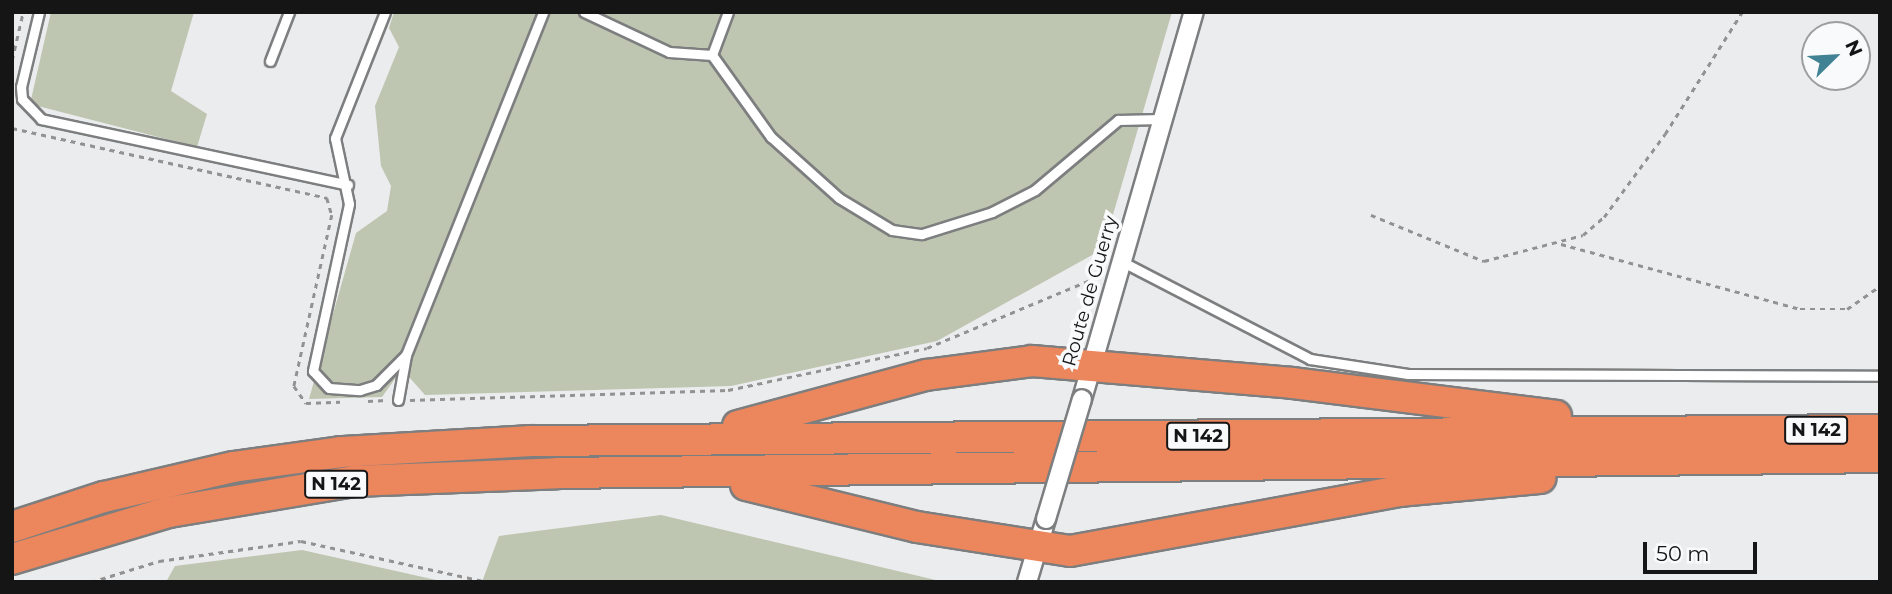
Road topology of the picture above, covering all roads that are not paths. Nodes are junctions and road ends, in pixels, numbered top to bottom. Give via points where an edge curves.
1 (39, 12) edge
2 (289, 12) edge
3 (385, 12) edge
4 (542, 12) edge
5 (584, 12) edge
6 (728, 12) edge
7 (1194, 12) edge
8 (712, 55) junction
9 (270, 61) dead end
10 (1163, 118) junction
11 (348, 185) junction
12 (1119, 265) junction
13 (406, 355) junction
14 (1091, 364) junction
15 (1880, 376) edge
16 (398, 400) road end
17 (1752, 430) junction
18 (1880, 430) edge
19 (645, 440) junction
20 (1841, 457) junction
21 (1880, 457) edge
22 (669, 473) junction
23 (12, 527) edge
24 (1041, 532) junction
25 (12, 559) edge
26 (1027, 582) edge

1 - 11 lane via 21,87 22,99 41,119
2 - 9 lane
3 - 11 lane via 335,138
4 - 13 lane
5 - 8 lane via 668,52
6 - 8 lane
7 - 10 street, Route de Guerry
8 - 10 lane via 771,137 839,198 892,230 922,234 992,212 1035,190 1118,120
10 - 12 street, Route de Guerry
11 - 13 lane via 349,204 313,370 329,388 360,390 376,385
12 - 14 street, Route de Guerry
12 - 15 lane via 1310,359 1408,374
13 - 16 lane
14 - 17 highway via 1537,414
14 - 19 highway via 972,366 757,424
14 - 24 street, Route de Guerry, bridge
17 - 18 highway, N 142
17 - 19 highway, N 142
19 - 23 highway, N 142 via 341,452 194,476
20 - 21 highway, N 142
20 - 22 highway, N 142
20 - 24 highway via 1400,491 1070,551
22 - 24 highway via 779,490 917,527
22 - 25 highway, N 142 via 368,481 262,493 169,512
24 - 26 street, Route de Guerry

